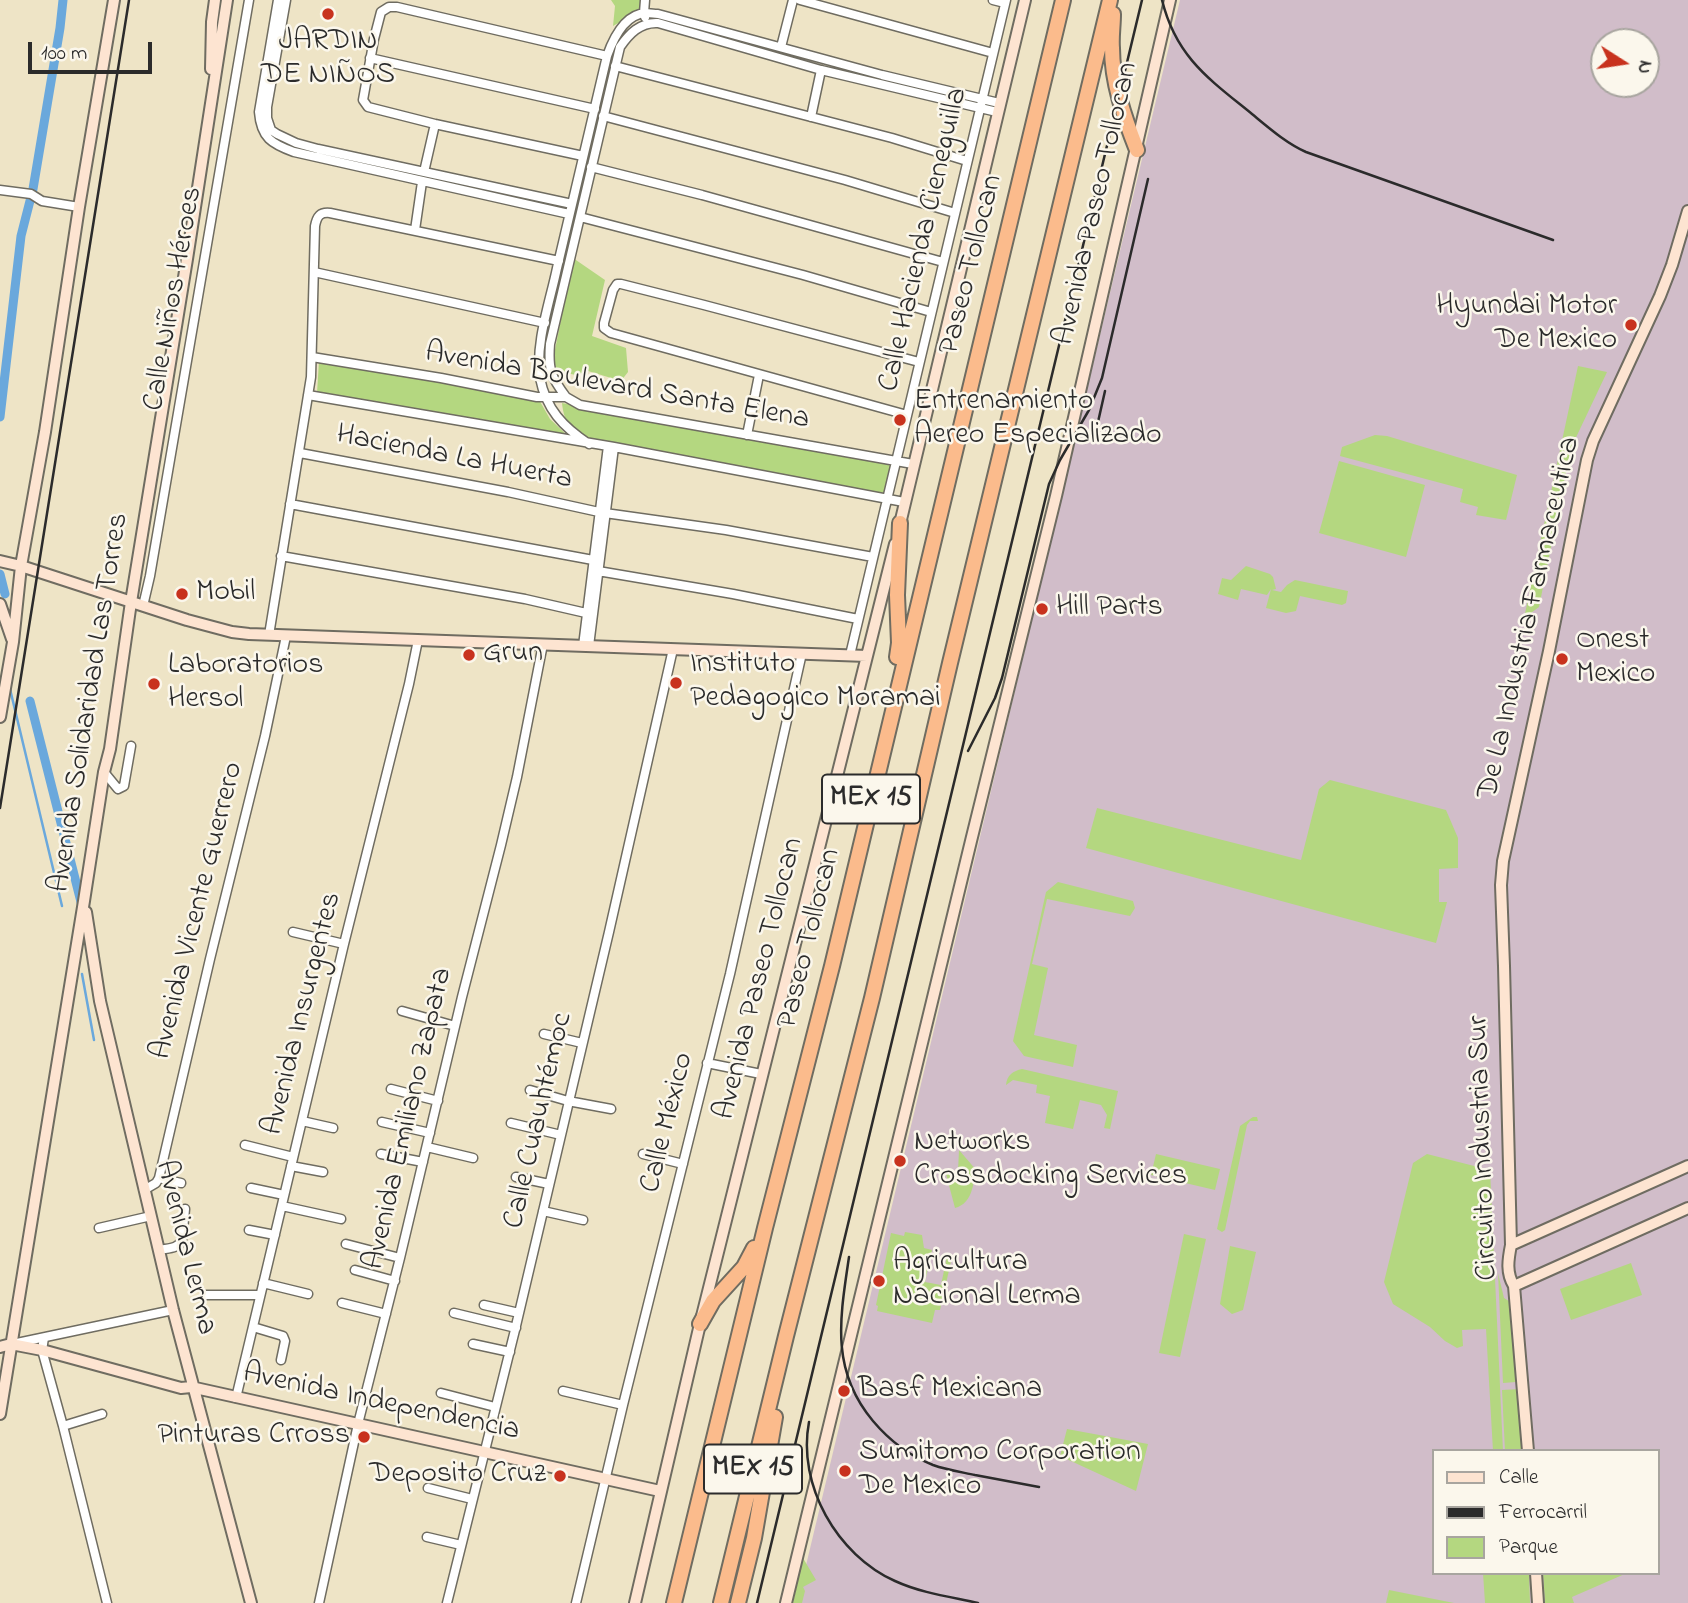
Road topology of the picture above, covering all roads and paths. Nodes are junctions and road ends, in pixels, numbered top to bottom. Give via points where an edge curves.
1 (115, 0) edge
2 (215, 0) edge
3 (227, 0) edge
4 (249, 0) edge
5 (278, 0) edge
6 (286, 0) edge
7 (420, 0) edge
8 (645, 0) edge
9 (793, 0) edge
10 (800, 0) edge
11 (993, 0) edge
12 (1025, 0) edge
13 (1063, 0) edge
14 (1111, 0) edge
15 (1170, 0) edge
16 (1005, 2) edge
17 (417, 11) junction
18 (644, 13) junction
19 (646, 23) junction
20 (741, 36) junction
21 (739, 46) junction
22 (781, 47) junction
23 (993, 53) junction
24 (607, 56) junction
25 (370, 58) junction
26 (615, 66) junction
27 (821, 69) junction
28 (881, 79) junction
29 (212, 89) junction
30 (981, 104) junction
31 (998, 108) junction
32 (594, 109) junction
33 (603, 116) junction
34 (811, 117) junction
35 (435, 124) junction
36 (268, 132) junction
37 (595, 132) junction
38 (1137, 150) junction
39 (583, 156) junction
40 (967, 161) junction
41 (591, 167) junction
42 (423, 177) junction
43 (472, 182) junction
44 (0, 190) edge
45 (471, 192) junction
46 (572, 204) junction
47 (79, 207) junction
48 (1688, 211) edge
49 (569, 214) junction
50 (955, 214) junction
51 (580, 217) junction
52 (415, 230) junction
53 (559, 261) junction
54 (943, 262) junction
55 (314, 272) junction
56 (553, 286) junction
57 (564, 288) junction
58 (931, 312) junction
59 (545, 323) junction
60 (312, 357) junction
61 (919, 362) junction
62 (760, 375) junction
63 (308, 395) junction
64 (566, 397) junction
65 (547, 398) junction
66 (907, 415) junction
67 (747, 435) junction
68 (589, 444) junction
69 (611, 447) junction
70 (300, 453) junction
71 (896, 460) junction
72 (913, 464) junction
73 (892, 475) junction
74 (909, 480) junction
75 (887, 498) junction
76 (904, 502) junction
77 (290, 504) junction
78 (602, 512) junction
79 (900, 523) junction
80 (599, 537) junction
81 (281, 556) junction
82 (873, 556) junction
83 (593, 560) junction
84 (1, 561) edge
85 (21, 566) junction
86 (598, 571) junction
87 (131, 602) junction
88 (0, 604) edge
89 (143, 606) junction
90 (586, 612) junction
91 (858, 619) junction
92 (269, 635) junction
93 (286, 636) junction
94 (418, 640) junction
95 (13, 642) junction
96 (543, 645) junction
97 (586, 646) junction
98 (673, 649) junction
99 (802, 653) junction
100 (850, 655) junction
101 (867, 656) junction
102 (894, 703) junction
103 (0, 718) edge
104 (131, 746) dead end
105 (104, 772) junction
106 (1501, 886) joint
107 (84, 901) junction
108 (293, 932) dead end
109 (344, 944) junction
110 (402, 1011) dead end
111 (455, 1026) junction
112 (544, 1034) dead end
113 (582, 1043) junction
114 (707, 1063) junction
115 (761, 1074) junction
116 (391, 1089) dead end
117 (530, 1090) dead end
118 (438, 1101) junction
119 (568, 1101) junction
120 (611, 1109) dead end
121 (302, 1121) junction
122 (382, 1122) dead end
123 (511, 1123) dead end
124 (333, 1128) dead end
125 (430, 1133) junction
126 (561, 1135) junction
127 (245, 1145) dead end
128 (427, 1147) junction
129 (381, 1154) dead end
130 (643, 1154) dead end
131 (473, 1158) dead end
132 (292, 1161) junction
133 (423, 1162) junction
134 (683, 1164) junction
135 (1688, 1166) edge
136 (323, 1172) dead end
137 (516, 1177) dead end
138 (159, 1178) junction
139 (181, 1183) dead end
140 (549, 1184) junction
141 (251, 1188) dead end
142 (144, 1190) junction
143 (284, 1195) junction
144 (282, 1206) junction
145 (1688, 1208) edge
146 (185, 1209) dead end
147 (543, 1211) junction
148 (150, 1216) junction
149 (341, 1219) dead end
150 (583, 1220) dead end
151 (99, 1228) dead end
152 (765, 1228) junction
153 (249, 1230) dead end
154 (275, 1235) junction
155 (346, 1244) dead end
156 (1511, 1245) junction
157 (159, 1250) junction
158 (400, 1258) junction
159 (355, 1270) dead end
160 (395, 1281) junction
161 (263, 1283) junction
162 (1514, 1286) junction
163 (308, 1294) dead end
164 (206, 1295) dead end
165 (260, 1296) junction
166 (342, 1303) dead end
167 (484, 1305) dead end
168 (168, 1311) junction
169 (454, 1313) dead end
170 (519, 1313) junction
171 (386, 1314) junction
172 (700, 1324) junction
173 (253, 1327) junction
174 (516, 1328) junction
175 (786, 1336) junction
176 (44, 1338) junction
177 (473, 1344) dead end
178 (5, 1345) edge
179 (42, 1350) junction
180 (510, 1352) junction
181 (281, 1360) dead end
182 (189, 1388) junction
183 (563, 1391) dead end
184 (441, 1393) dead end
185 (236, 1398) junction
186 (623, 1405) junction
187 (495, 1407) junction
188 (0, 1414) edge
189 (102, 1414) dead end
190 (358, 1424) junction
191 (63, 1426) junction
192 (1528, 1449) edge
193 (484, 1451) junction
194 (606, 1478) junction
195 (428, 1488) dead end
196 (660, 1490) junction
197 (472, 1499) junction
198 (427, 1537) dead end
199 (461, 1545) junction
200 (1536, 1575) edge
201 (675, 1601) edge
202 (107, 1603) edge
203 (251, 1603) edge
204 (318, 1603) edge
205 (447, 1603) edge
206 (576, 1603) edge
207 (635, 1603) edge
208 (721, 1603) edge
209 (738, 1603) edge
210 (786, 1603) edge
211 (1538, 1603) edge

1 - 47 main road
2 - 29 main road
3 - 29 main road, Avenida Solidaridad Las Torres
4 - 89 street, Calle Niños Héroes
5 - 36 street via 260,112 261,127
6 - 36 street via 267,107
7 - 17 street
8 - 18 street
9 - 22 street
10 - 23 street
11 - 16 street
12 - 31 main road, Avenida Paseo Tollocan
13 - 102 highway, Paseo Tollocan / MEX 15
14 - 38 highway via 1114,68
14 - 175 highway, MEX 15 via 872,998
15 - 38 main road, Avenida Paseo Tollocan
16 - 23 street, Calle Hacienda Cieneguilla
17 - 24 street
17 - 25 street via 389,7 381,12
18 - 19 street
18 - 20 street
18 - 24 street via 618,32
19 - 21 street
19 - 26 street via 625,39
20 - 21 street
20 - 22 street
21 - 27 street
22 - 28 street
23 - 30 street, Calle Hacienda Cieneguilla
24 - 32 street
25 - 32 street
25 - 35 street via 363,100 368,107
26 - 33 street
26 - 34 street
27 - 28 street
27 - 34 street
28 - 30 street
29 - 87 main road, Avenida Solidaridad Las Torres
30 - 31 street
30 - 40 street, Calle Hacienda Cieneguilla
31 - 72 main road, Avenida Paseo Tollocan
32 - 37 street
33 - 37 street
33 - 50 street
34 - 40 street
35 - 39 street
35 - 42 street
36 - 42 street via 296,144
37 - 39 street
37 - 41 street
38 - 210 main road, Avenida Paseo Tollocan
39 - 46 street
40 - 50 street, Calle Hacienda Cieneguilla
41 - 51 street
41 - 54 street
42 - 43 street
42 - 45 street
42 - 52 street
43 - 45 street
43 - 46 street
44 - 47 street
45 - 49 street
46 - 49 street
47 - 85 main road
48 - 106 main road, De La Industria Farmaceutica via 1672,265 1587,460 1506,842
49 - 53 street
50 - 54 street, Calle Hacienda Cieneguilla
51 - 57 street
51 - 58 street
52 - 53 street
52 - 55 street via 322,213 315,226
53 - 56 street
54 - 58 street, Calle Hacienda Cieneguilla
55 - 59 street
55 - 60 street
56 - 57 street
56 - 59 street
57 - 64 street via 549,365
58 - 61 street, Calle Hacienda Cieneguilla
59 - 65 street via 539,366
60 - 63 street
60 - 65 street, Avenida Boulevard Santa Elena
61 - 62 street via 621,284 615,287 606,330
61 - 66 street, Calle Hacienda Cieneguilla
62 - 66 street
62 - 67 street
63 - 68 street, Avenida Boulevard Santa Elena
63 - 70 street
64 - 65 street, Avenida Boulevard Santa Elena
64 - 67 street, Avenida Boulevard Santa Elena via 580,405
65 - 68 street via 564,426
66 - 71 street, Calle Hacienda Cieneguilla
67 - 71 street, Avenida Boulevard Santa Elena
68 - 69 street, Avenida Boulevard Santa Elena
69 - 75 street, Avenida Boulevard Santa Elena
69 - 78 street
70 - 77 street
70 - 78 street, Hacienda La Huerta
71 - 72 street, Avenida Boulevard Santa Elena
71 - 73 street, Calle Hacienda Cieneguilla
72 - 74 main road, Avenida Paseo Tollocan
73 - 74 street
73 - 75 street, Calle Hacienda Cieneguilla
74 - 76 main road, Avenida Paseo Tollocan
75 - 76 street, Avenida Boulevard Santa Elena
75 - 82 street, Calle Hacienda Cieneguilla
76 - 79 main road, Avenida Paseo Tollocan
77 - 81 street
77 - 83 street
78 - 80 street
78 - 82 street, Hacienda La Huerta
79 - 101 main road, Avenida Paseo Tollocan
79 - 102 highway
80 - 83 street
80 - 86 street
81 - 90 street
81 - 92 street
82 - 91 street, Calle Hacienda Cieneguilla
83 - 90 street
84 - 85 main road
85 - 87 main road
85 - 95 main road
86 - 91 street
86 - 97 street
87 - 89 main road
87 - 105 main road, Avenida Solidaridad Las Torres
88 - 95 main road
89 - 92 main road via 232,632
90 - 97 street
91 - 100 street, Calle Hacienda Cieneguilla
92 - 93 main road
93 - 94 main road
93 - 138 street, Avenida Vicente Guerrero
94 - 96 main road
94 - 109 street, Avenida Insurgentes
95 - 103 main road
96 - 97 main road
96 - 111 street, Avenida Emiliano Zapata via 514,788
97 - 98 main road
98 - 99 main road
98 - 113 street, Calle Cuauhtémoc
99 - 100 main road
99 - 114 street, Calle México
100 - 101 main road
101 - 115 main road, Avenida Paseo Tollocan
102 - 152 highway, Paseo Tollocan / MEX 15
104 - 105 street via 124,786 118,789
105 - 107 main road, Avenida Solidaridad Las Torres
106 - 156 main road, Circuito Industria Sur
107 - 142 main road, Avenida Lerma via 100,1001
107 - 178 main road, Avenida Solidaridad Las Torres
108 - 109 street
109 - 121 street, Avenida Insurgentes
110 - 111 street
111 - 118 street, Avenida Emiliano Zapata
112 - 113 street
113 - 119 street, Calle Cuauhtémoc
114 - 115 street
114 - 134 street, Calle México
115 - 172 main road, Avenida Paseo Tollocan
116 - 118 street
117 - 119 street
118 - 125 street, Avenida Emiliano Zapata
119 - 120 street
119 - 126 street, Calle Cuauhtémoc
121 - 124 street
121 - 132 street, Avenida Insurgentes
122 - 125 street
123 - 126 street
125 - 128 street, Avenida Emiliano Zapata
126 - 140 street, Calle Cuauhtémoc
127 - 132 street
128 - 131 street
128 - 133 street, Avenida Emiliano Zapata
129 - 133 street
130 - 134 street
132 - 136 street
132 - 143 street, Avenida Insurgentes
133 - 158 street, Avenida Emiliano Zapata
134 - 186 street, Calle México
135 - 156 main road
137 - 140 street
138 - 139 street
138 - 142 street
140 - 147 street, Calle Cuauhtémoc
141 - 143 street
142 - 148 main road, Avenida Lerma
143 - 144 street, Avenida Insurgentes
144 - 149 street
144 - 154 street, Avenida Insurgentes
145 - 162 main road
146 - 157 street via 183,1240 177,1247
147 - 150 street
147 - 170 street, Calle Cuauhtémoc
148 - 151 street
148 - 157 main road, Avenida Lerma
152 - 172 highway via 744,1267 719,1292
152 - 201 highway, Paseo Tollocan / MEX 15
153 - 154 street
154 - 161 street, Avenida Insurgentes
155 - 158 street
156 - 162 main road, Circuito Industria Sur via 1507,1267
157 - 168 main road, Avenida Lerma
158 - 160 street, Avenida Emiliano Zapata
159 - 160 street
160 - 171 street, Avenida Emiliano Zapata
161 - 163 street
161 - 165 street, Avenida Insurgentes
162 - 192 main road, Circuito Industria Sur
164 - 165 street
165 - 173 street, Avenida Insurgentes
166 - 171 street
167 - 170 street
168 - 176 street
168 - 182 main road, Avenida Lerma
169 - 174 street
170 - 174 street, Calle Cuauhtémoc
171 - 190 street, Avenida Emiliano Zapata
172 - 196 main road, Avenida Paseo Tollocan
173 - 181 street via 284,1337
173 - 185 street, Avenida Insurgentes
174 - 180 street, Calle Cuauhtémoc
175 - 208 highway, MEX 15
175 - 209 highway via 756,1525
176 - 178 street
176 - 179 street
177 - 180 street
178 - 179 main road, Avenida Independencia
178 - 188 main road, Avenida Solidaridad Las Torres
179 - 182 main road, Avenida Independencia
179 - 191 street
180 - 187 street, Calle Cuauhtémoc
182 - 185 main road, Avenida Independencia
182 - 203 main road, Avenida Lerma
183 - 186 street
184 - 187 street
185 - 190 main road, Avenida Independencia
186 - 194 street, Calle México
187 - 193 street, Calle Cuauhtémoc
189 - 191 street
190 - 193 main road, Avenida Independencia
190 - 204 street, Avenida Emiliano Zapata
191 - 202 street
193 - 194 main road, Avenida Independencia
193 - 197 street, Calle Cuauhtémoc
194 - 196 main road, Avenida Independencia
194 - 206 street, Calle México
195 - 197 street
196 - 207 main road, Avenida Paseo Tollocan
197 - 199 street, Calle Cuauhtémoc
198 - 199 street
199 - 205 street, Calle Cuauhtémoc
200 - 211 main road

